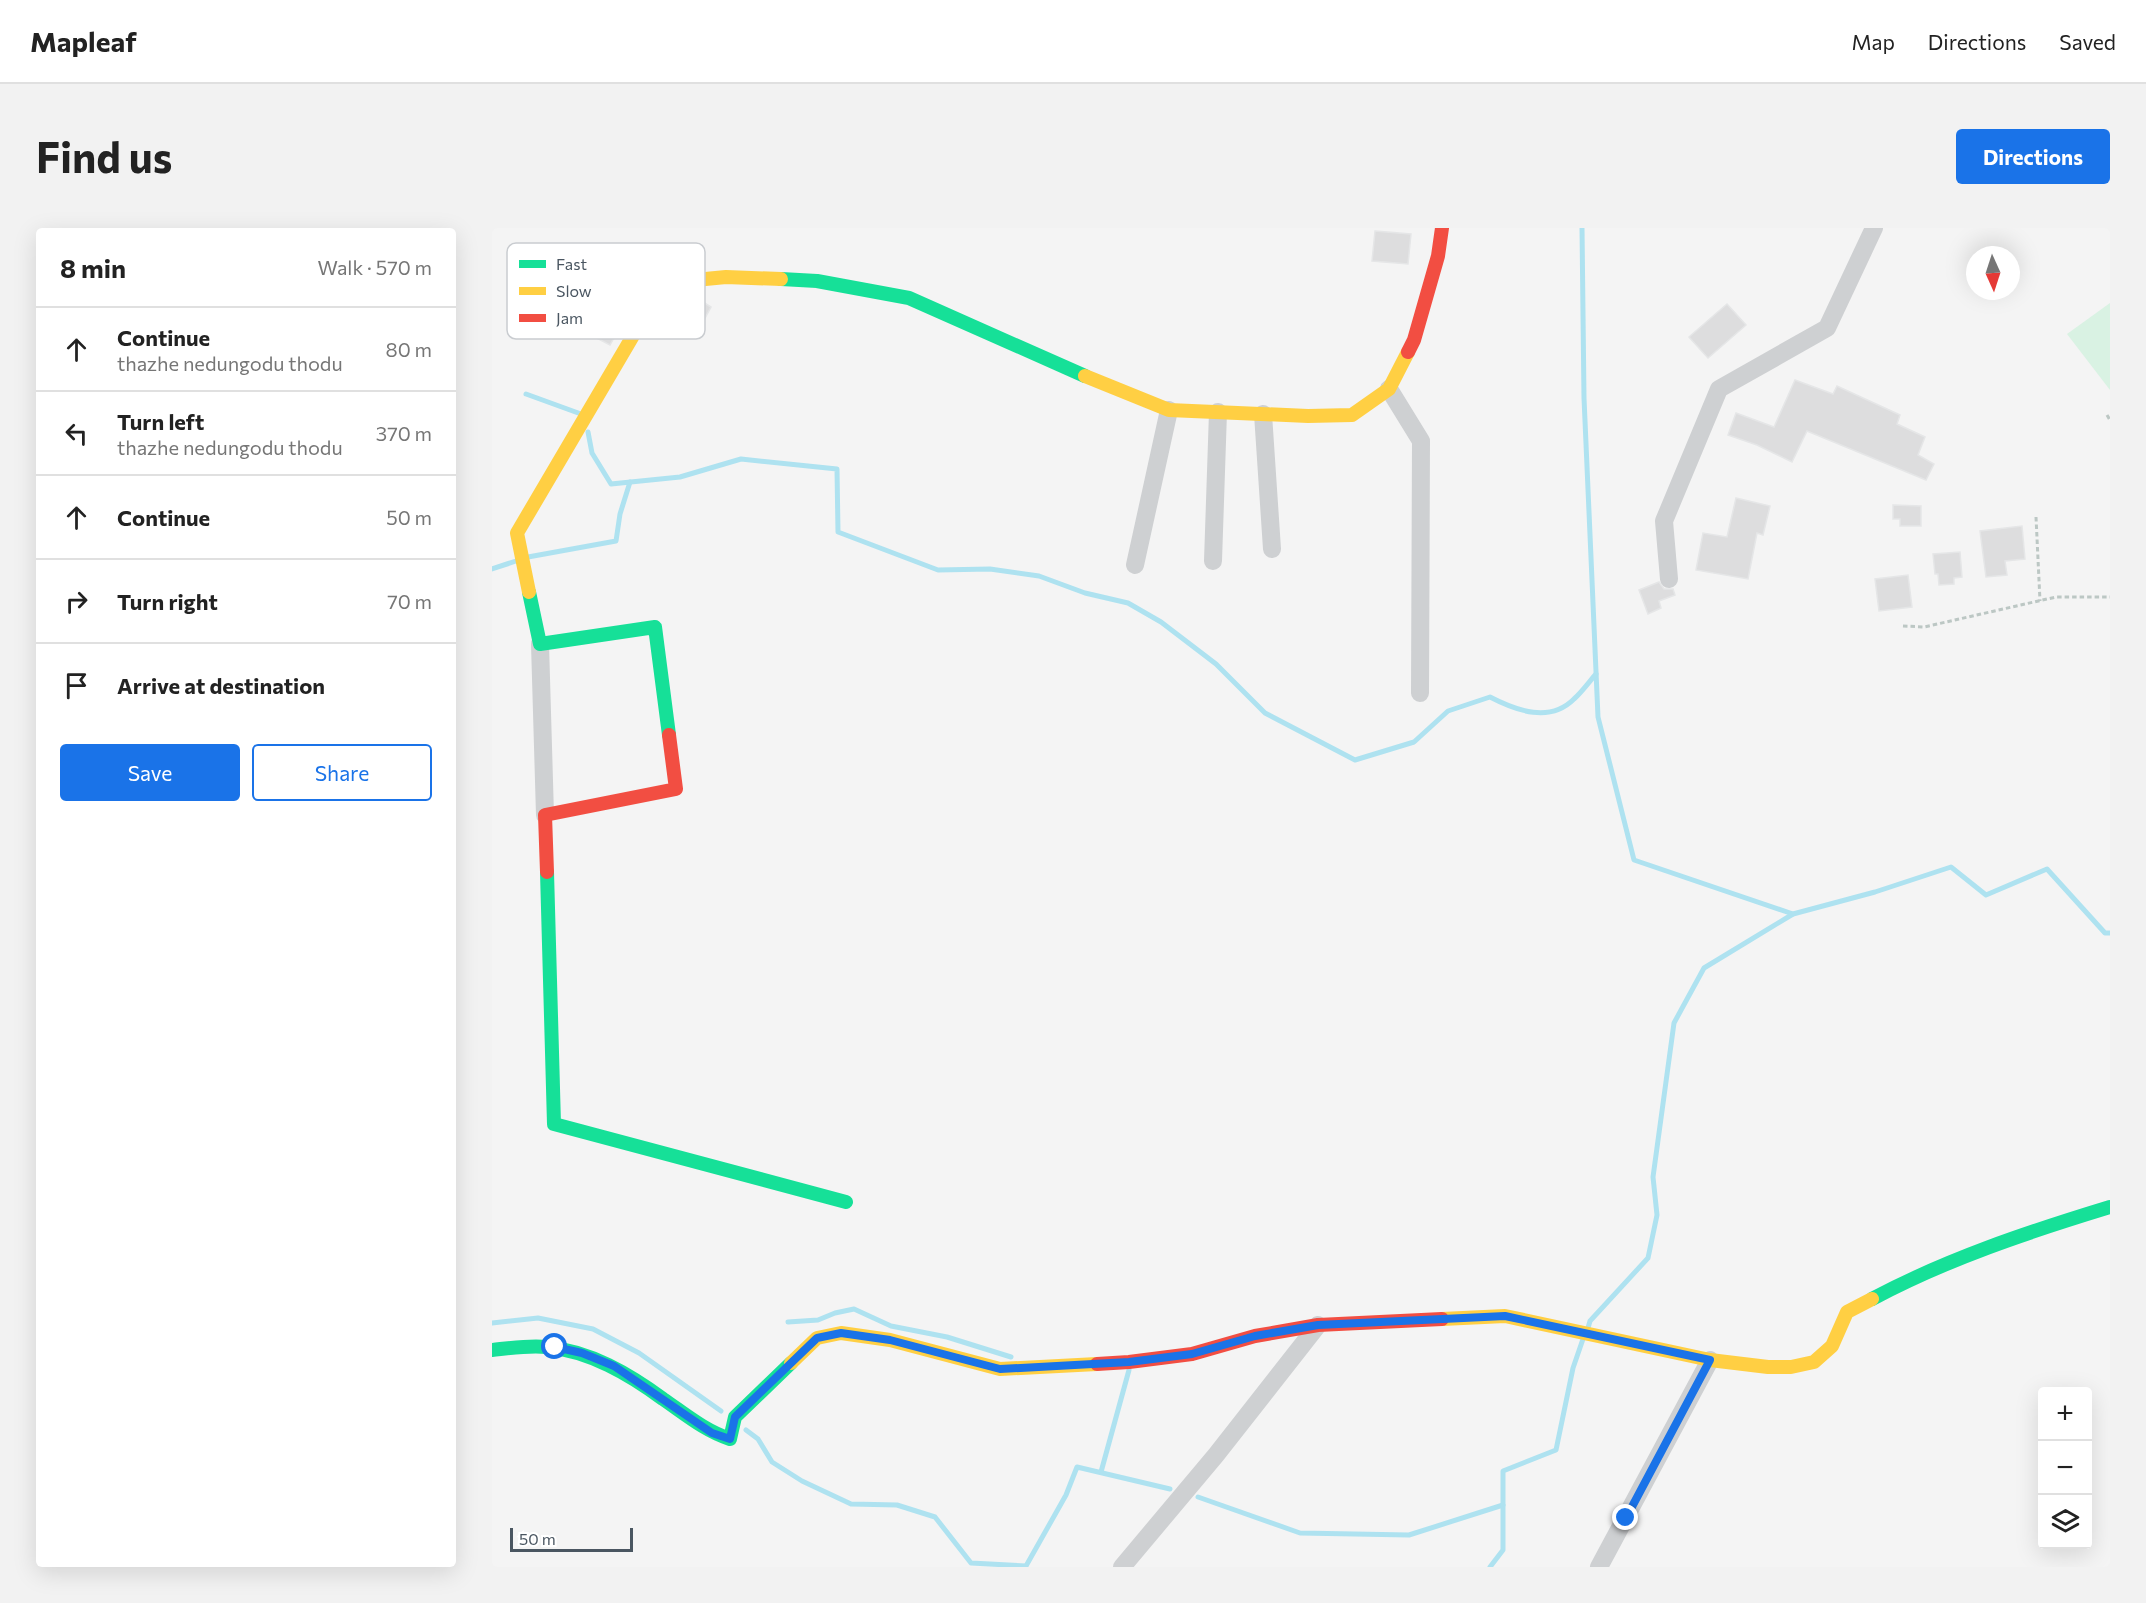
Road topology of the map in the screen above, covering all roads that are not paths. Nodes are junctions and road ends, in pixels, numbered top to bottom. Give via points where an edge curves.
1 (1442, 228) edge
2 (1874, 228) edge
3 (705, 279) edge
4 (630, 339) edge
5 (1389, 389) junction
6 (1169, 410) junction
7 (1218, 412) junction
8 (1263, 414) junction
9 (1272, 549) dead end
10 (1213, 561) dead end
11 (1135, 565) dead end
12 (1669, 579) dead end
13 (540, 644) junction
14 (1420, 693) dead end
15 (545, 815) junction
16 (846, 1202) dead end
17 (2110, 1207) edge
18 (1318, 1325) junction
19 (492, 1350) edge
20 (1710, 1360) junction
21 (1122, 1567) edge
22 (1599, 1567) edge

1 - 5 street via 1414,340
2 - 12 street via 1827,328 1719,389 1664,522
3 - 6 street via 818,281 909,298 1066,369
4 - 13 street via 517,533
5 - 8 street via 1352,415
5 - 14 street via 1421,441
6 - 7 street
6 - 11 street
7 - 8 street
7 - 10 street
8 - 9 street
13 - 15 street
13 - 15 street via 655,627 676,789
15 - 16 street via 554,1124
17 - 20 street via 1957,1259 1878,1295 1847,1312 1832,1346 1814,1362 1768,1367
18 - 19 street via 1255,1336 1192,1354 1129,1362 1000,1369 890,1340 841,1333 817,1338 735,1417 730,1439 712,1433 614,1366 582,1353 531,1346
18 - 20 street via 1505,1316
18 - 21 street
20 - 22 street

